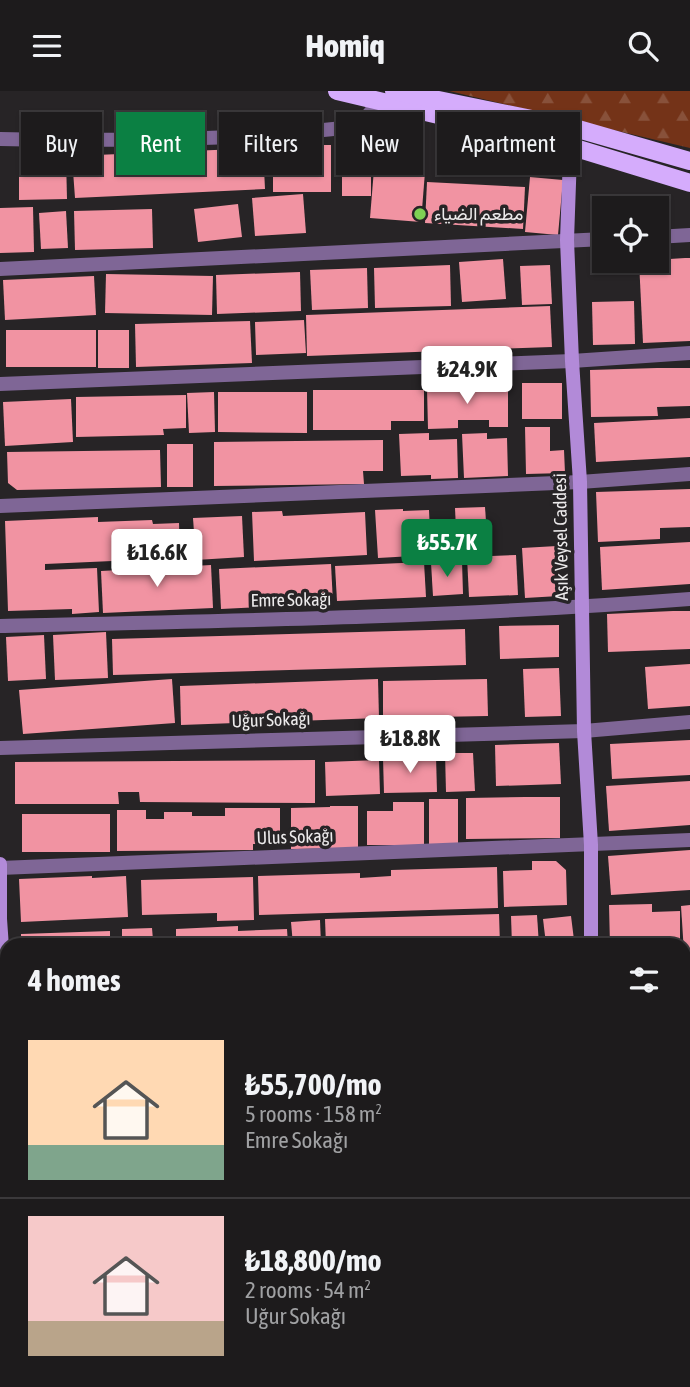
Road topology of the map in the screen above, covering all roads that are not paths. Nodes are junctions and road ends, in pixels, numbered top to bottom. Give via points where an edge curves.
1 (337, 91) edge
2 (387, 96) edge
3 (445, 112) edge
4 (482, 112) edge
5 (580, 130) edge
6 (0, 139) edge
7 (580, 149) edge
8 (690, 161) edge
9 (568, 175) edge
10 (690, 183) edge
11 (690, 235) edge
12 (669, 236) edge
13 (592, 239) edge
14 (567, 240) junction
15 (0, 269) edge
16 (690, 353) edge
17 (572, 361) junction
18 (0, 384) edge
19 (690, 474) edge
20 (580, 482) junction
21 (0, 506) edge
22 (690, 599) edge
23 (582, 608) junction
24 (0, 626) edge
25 (690, 722) edge
26 (584, 731) junction
27 (0, 748) edge
28 (690, 841) edge
29 (591, 845) junction
30 (0, 867) edge
31 (1, 938) edge
32 (592, 938) edge

1 - 2 main road
2 - 3 main road
2 - 4 main road
2 - 6 street via 359,126 318,131 121,141
5 - 8 main road
7 - 10 main road
9 - 14 main road, Aşık Veysel Caddesi
11 - 12 street
13 - 14 street
14 - 15 street
14 - 17 main road, Aşık Veysel Caddesi
16 - 17 street
17 - 18 street
17 - 20 main road, Aşık Veysel Caddesi
19 - 20 street
20 - 21 street
20 - 23 main road, Aşık Veysel Caddesi
22 - 23 street, Emre Sokağı
23 - 24 street, Emre Sokağı
23 - 26 main road, Aşık Veysel Caddesi
25 - 26 street, Uğur Sokağı
26 - 27 street, Uğur Sokağı
26 - 29 main road, Aşık Veysel Caddesi
28 - 29 street, Ulus Sokağı
29 - 30 street, Ulus Sokağı
29 - 32 main road, Aşık Veysel Caddesi
30 - 31 main road

